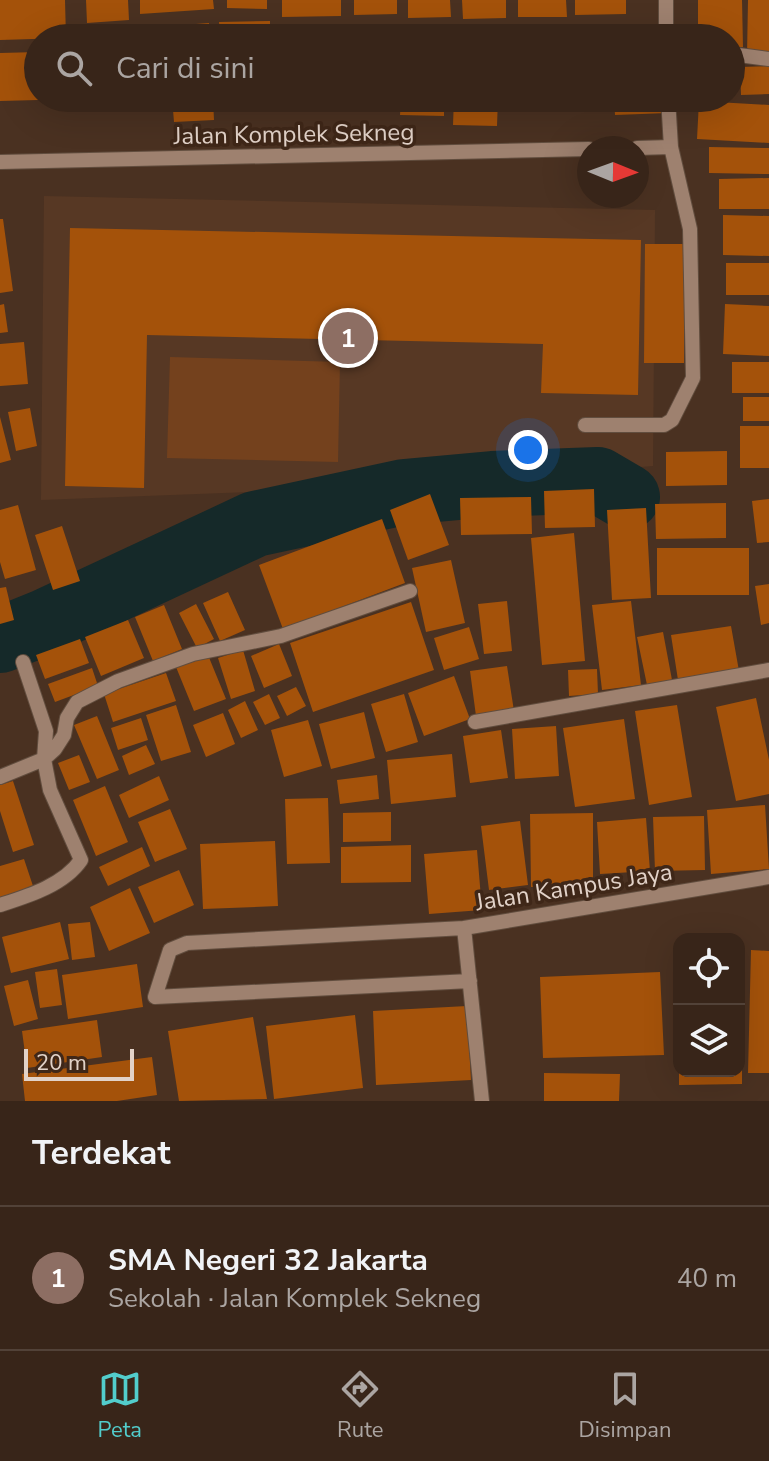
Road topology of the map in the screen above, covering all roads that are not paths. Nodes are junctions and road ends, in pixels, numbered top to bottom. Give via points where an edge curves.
1 (666, 0) edge
2 (666, 24) edge
3 (745, 56) edge
4 (769, 59) edge
5 (669, 112) edge
6 (671, 147) junction
7 (649, 148) edge
8 (577, 149) edge
9 (0, 162) edge
10 (585, 425) dead end
11 (410, 591) dead end
12 (23, 662) dead end
13 (769, 670) edge
14 (475, 722) dead end
15 (44, 759) junction
16 (0, 777) edge
17 (769, 877) edge
18 (0, 905) edge
19 (464, 928) junction
20 (470, 981) junction
21 (482, 1101) edge

1 - 2 street
3 - 4 street
5 - 6 street
6 - 7 street
6 - 10 street via 690,229 693,378 672,420 664,425
8 - 9 street, Jalan Komplek Sekneg
11 - 15 street via 281,636 204,651 118,681 77,702 64,735
12 - 15 street via 46,731
13 - 14 street
15 - 16 street
15 - 18 street via 50,790 81,860 34,894
17 - 19 street, Jalan Kampus Jaya
19 - 20 street, Jalan Kampus Jaya
19 - 20 street via 187,943 170,950 155,997
20 - 21 street, Jalan Kampus Jaya

